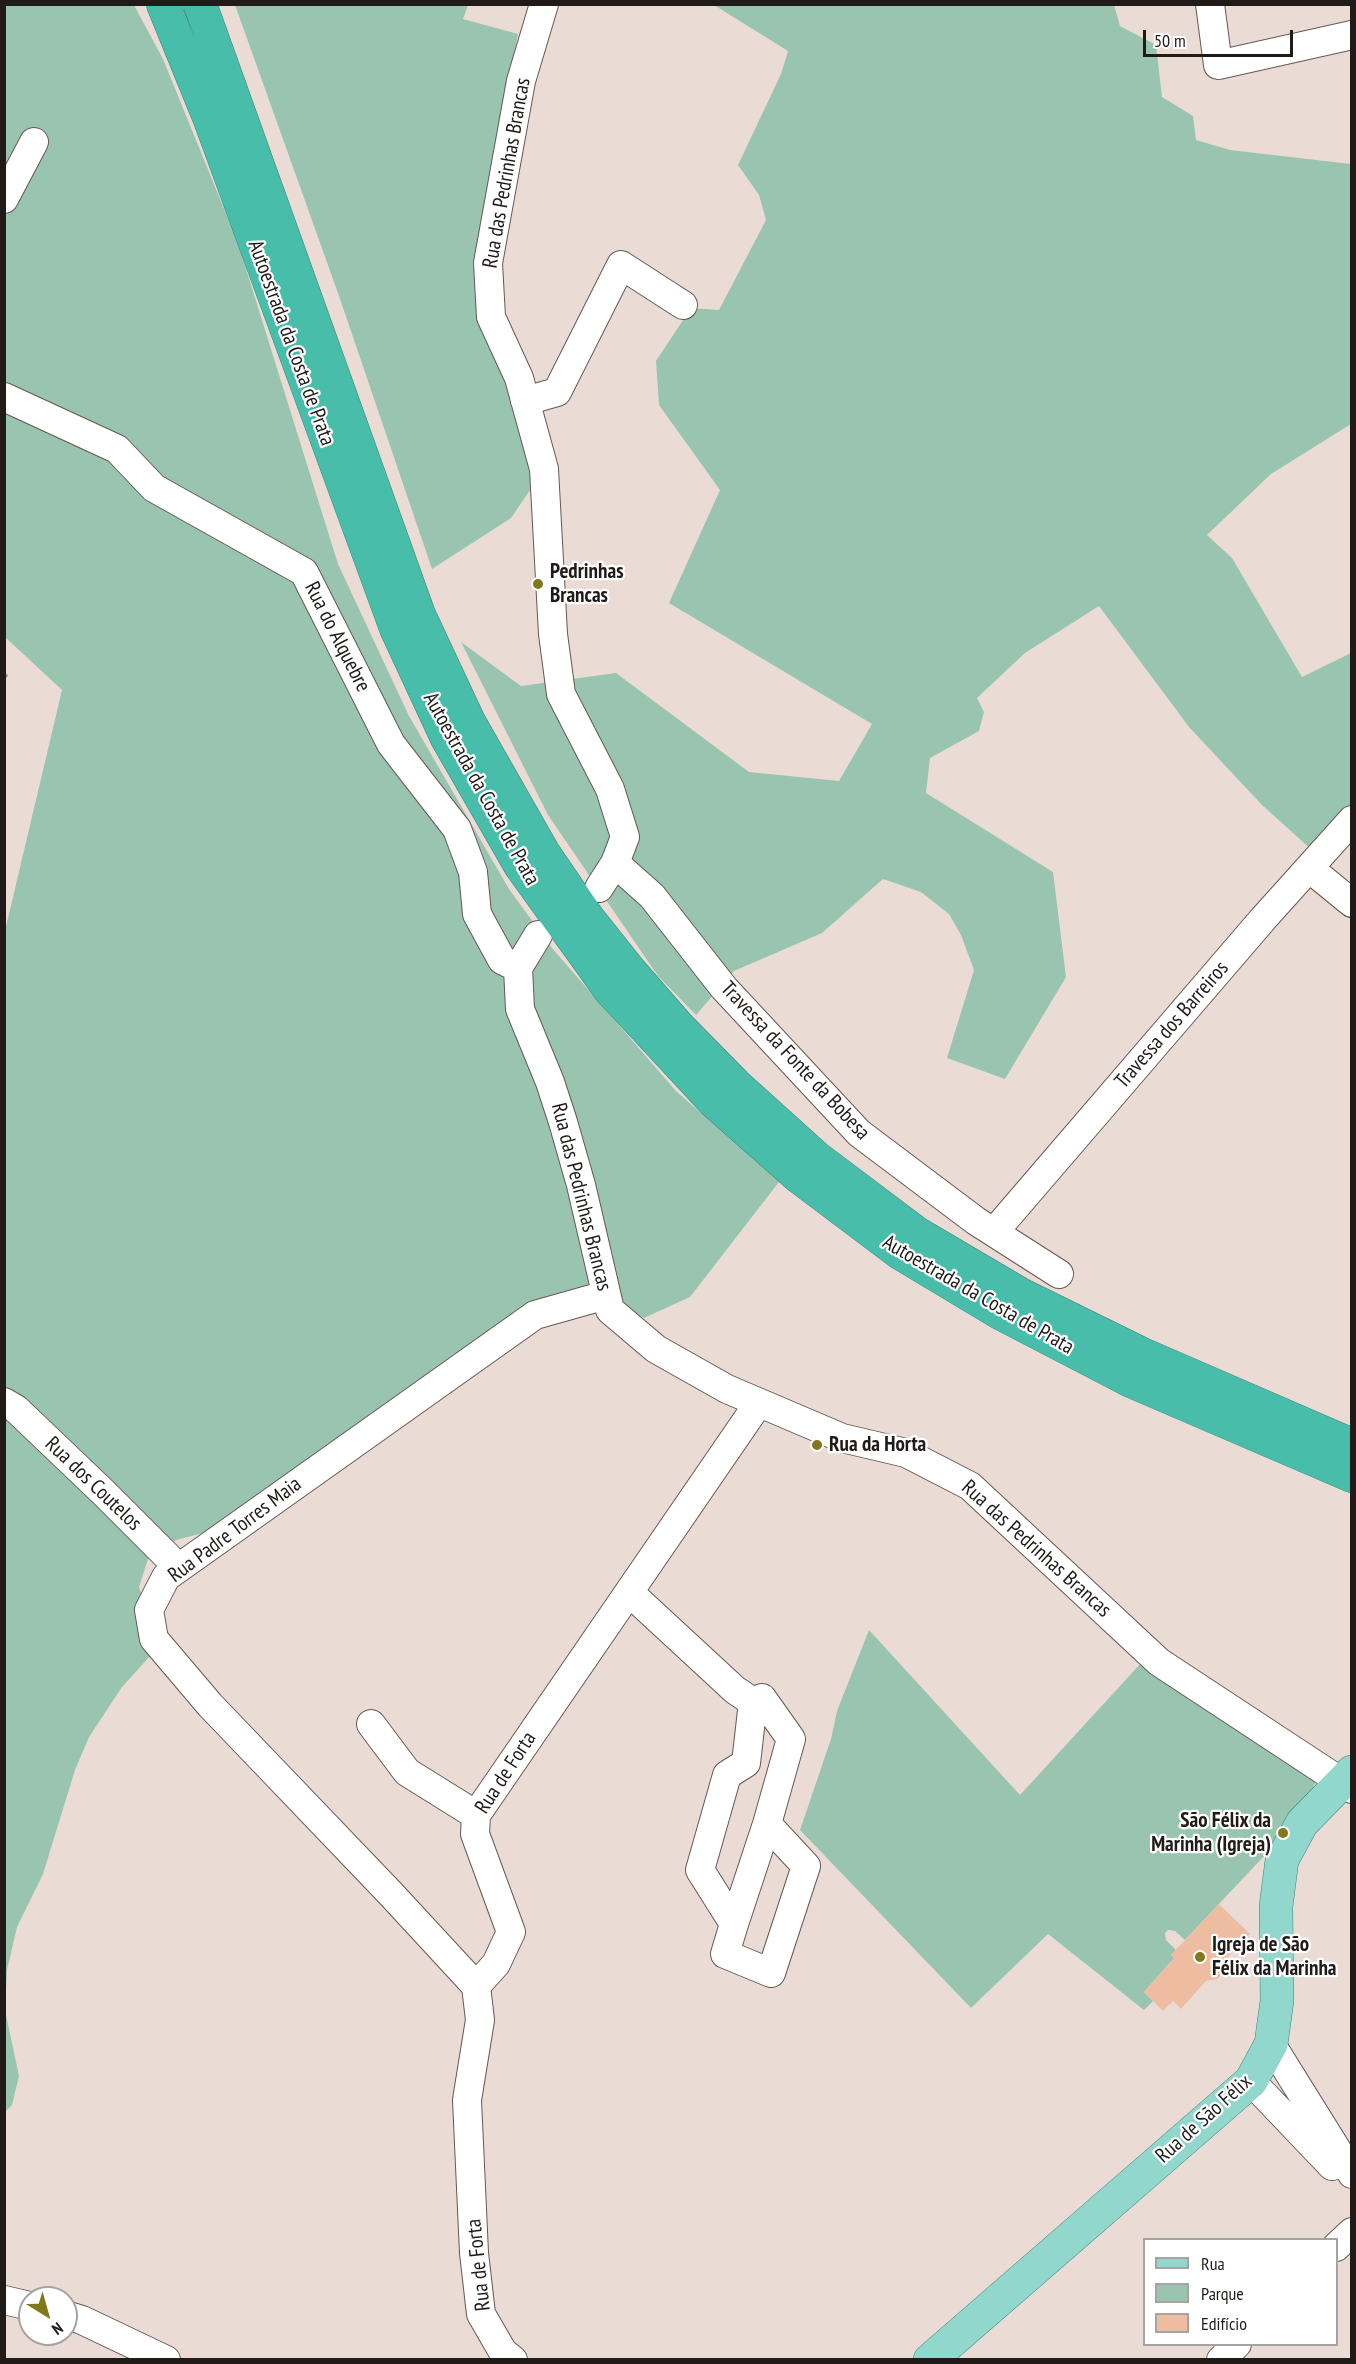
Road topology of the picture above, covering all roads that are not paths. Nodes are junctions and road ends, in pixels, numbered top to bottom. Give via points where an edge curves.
1 (163, 4) edge
2 (200, 4) edge
3 (544, 4) edge
4 (1210, 4) edge
5 (1352, 35) edge
6 (34, 142) dead end
7 (4, 200) edge
8 (683, 305) dead end
9 (4, 397) edge
10 (525, 401) junction
11 (1352, 820) edge
12 (615, 862) junction
13 (1309, 868) junction
14 (599, 888) dead end
15 (1352, 903) edge
16 (538, 935) dead end
17 (518, 968) junction
18 (994, 1232) junction
19 (1059, 1274) dead end
20 (606, 1295) junction
21 (4, 1402) edge
22 (758, 1404) junction
23 (1352, 1445) edge
24 (1352, 1476) edge
25 (178, 1568) junction
26 (629, 1592) junction
27 (753, 1702) junction
28 (371, 1724) dead end
29 (1348, 1781) edge
30 (476, 1815) junction
31 (767, 1824) junction
32 (734, 1924) junction
33 (476, 1986) junction
34 (1271, 2044) junction
35 (1251, 2081) junction
36 (1352, 2174) edge
37 (1352, 2186) edge
38 (1352, 2232) edge
39 (1338, 2245) edge
40 (78, 2319) edge
41 (1235, 2346) edge
42 (504, 2357) edge
43 (166, 2360) edge
44 (930, 2360) edge
45 (1221, 2360) edge

1 - 24 highway, Autoestrada da Costa de Prata via 209,117 396,628 447,738 520,866 610,990 713,1101 799,1177 900,1253 1000,1313 1131,1381
2 - 23 highway, Autoestrada da Costa de Prata via 419,615 469,722 543,852 631,972 735,1084 816,1158 918,1234 1020,1294 1132,1349
3 - 10 street, Rua das Pedrinhas Brancas via 521,81 488,263 491,317 519,378
4 - 5 street via 1218,65
6 - 7 street
8 - 10 street via 621,265 557,392
9 - 17 street, Rua do Alquebre via 117,448 154,488 304,572 391,744 457,829 473,872 477,914 502,960
10 - 12 street, Rua das Pedrinhas Brancas via 544,469 553,634 561,694 610,789 625,837
11 - 13 street, Travessa dos Barreiros
12 - 14 street, Rua das Pedrinhas Brancas
12 - 18 street, Travessa da Fonte da Bobesa via 652,896 724,988 859,1133
13 - 15 street
13 - 18 street, Travessa dos Barreiros
16 - 17 street
17 - 20 street, Rua das Pedrinhas Brancas via 520,1009 563,1122
18 - 19 street, Travessa da Fonte da Bobesa
20 - 22 street, Rua das Pedrinhas Brancas via 610,1310 656,1349
20 - 25 street, Rua Padre Torres Maia via 536,1315
21 - 25 street, Rua dos Coutelos via 16,1409
22 - 26 street, Rua de Forta
22 - 29 street, Rua das Pedrinhas Brancas via 842,1438 906,1453 970,1486 1159,1662
25 - 33 street, Rua Padre Torres Maia via 166,1577 149,1610 154,1639 210,1705
26 - 27 street
26 - 30 street, Rua de Forta
27 - 31 street via 762,1698 791,1739
27 - 32 street via 746,1764 727,1775 700,1870
28 - 30 street via 407,1772
29 - 34 main road, Rua de São Félix via 1302,1822 1282,1860 1276,1906 1277,2001
30 - 33 street, Rua de Forta via 475,1834 511,1932 496,1964
31 - 32 street
31 - 32 street via 806,1866 771,1973 725,1954
33 - 42 street, Rua de Forta via 480,2020 467,2100 474,2253 481,2314
34 - 35 main road, Rua de São Félix
34 - 36 street
35 - 37 street
35 - 44 main road, Rua de São Félix
38 - 39 street
40 - 43 street
41 - 45 street

